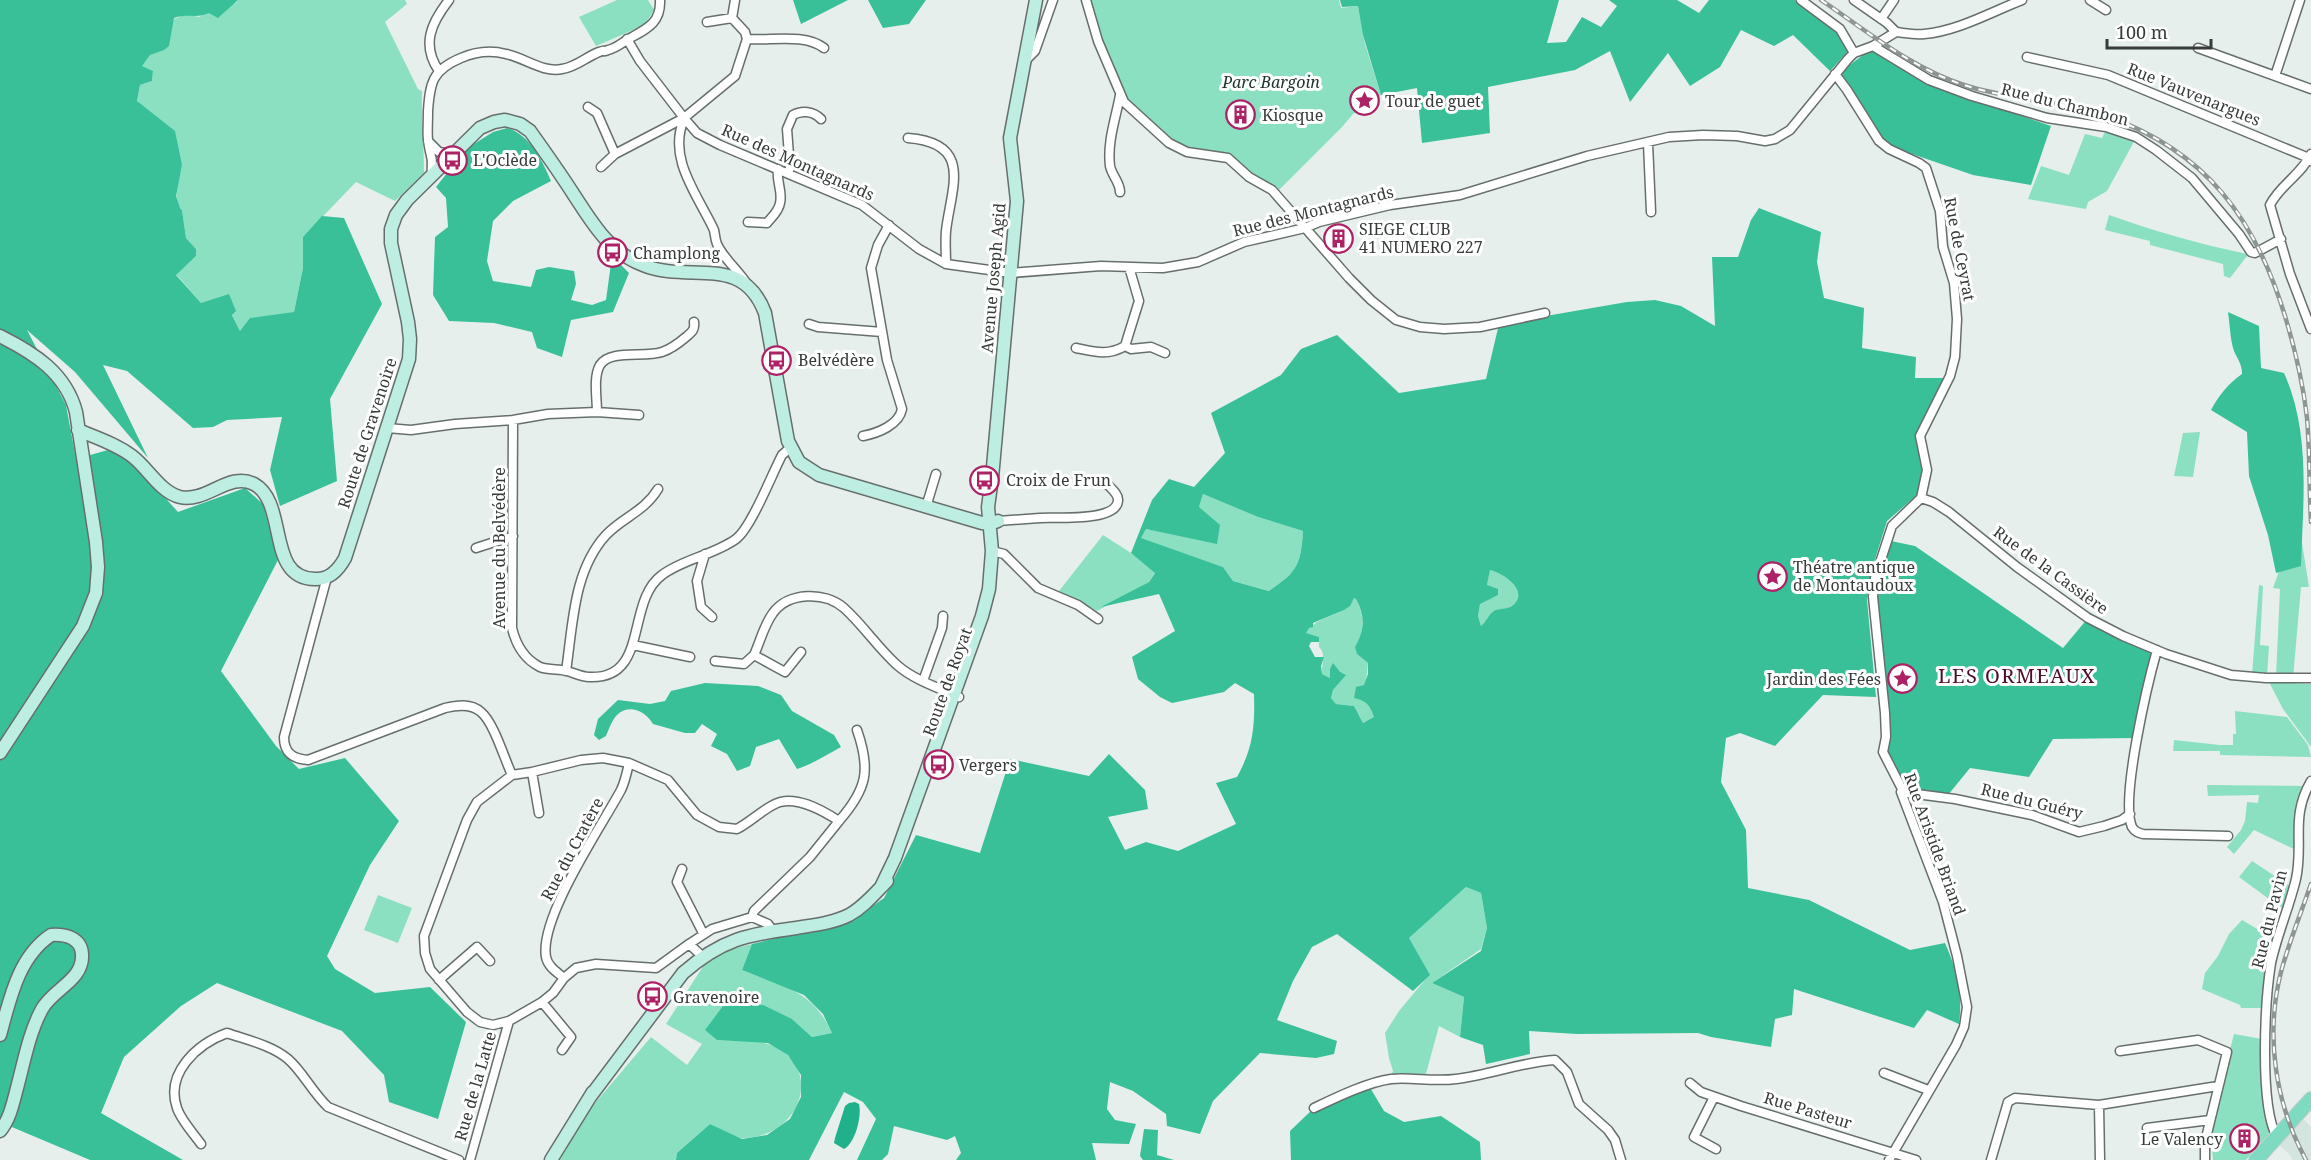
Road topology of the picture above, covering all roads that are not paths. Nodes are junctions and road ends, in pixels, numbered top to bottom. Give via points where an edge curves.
1 (449, 0) edge
2 (660, 0) edge
3 (735, 0) edge
4 (1036, 0) edge
5 (1053, 0) edge
6 (1086, 0) edge
7 (1801, 0) edge
8 (1854, 0) edge
9 (1894, 0) edge
10 (2022, 0) edge
11 (2090, 0) edge
12 (2300, 0) edge
13 (2106, 10) dead end
14 (732, 18) junction
15 (1881, 19) junction
16 (707, 22) dead end
17 (1896, 32) junction
18 (627, 39) junction
19 (747, 39) junction
20 (1873, 46) junction
21 (824, 48) dead end
22 (2198, 48) dead end
23 (1854, 53) junction
24 (2027, 57) dead end
25 (1025, 62) junction
26 (439, 71) junction
27 (1835, 74) junction
28 (2275, 76) junction
29 (2311, 89) edge
30 (1120, 95) junction
31 (588, 107) dead end
32 (684, 118) junction
33 (821, 119) dead end
34 (908, 138) dead end
35 (427, 141) junction
36 (1648, 143) junction
37 (453, 154) junction
38 (615, 154) junction
39 (2310, 157) edge
40 (601, 167) dead end
41 (778, 169) junction
42 (788, 173) junction
43 (432, 174) junction
44 (1120, 192) dead end
45 (1651, 212) dead end
46 (748, 222) dead end
47 (889, 225) junction
48 (1305, 228) junction
49 (2281, 239) junction
50 (946, 264) junction
51 (1129, 267) junction
52 (1011, 273) junction
53 (749, 287) junction
54 (1545, 313) dead end
55 (694, 322) dead end
56 (809, 324) dead end
57 (2311, 330) edge
58 (882, 332) junction
59 (0, 336) edge
60 (1125, 346) junction
61 (1076, 348) dead end
62 (1165, 353) dead end
63 (597, 412) junction
64 (639, 415) dead end
65 (513, 420) junction
66 (387, 428) junction
67 (78, 430) junction
68 (863, 436) dead end
69 (790, 448) junction
70 (936, 474) dead end
71 (992, 478) junction
72 (1108, 485) dead end
73 (658, 489) dead end
74 (1921, 498) junction
75 (926, 507) junction
76 (986, 517) junction
77 (513, 536) junction
78 (476, 548) dead end
79 (995, 551) junction
80 (705, 555) junction
81 (327, 577) junction
82 (943, 616) dead end
83 (712, 617) dead end
84 (1098, 619) dead end
85 (633, 645) junction
86 (2157, 650) junction
87 (801, 652) dead end
88 (754, 655) junction
89 (690, 657) dead end
90 (715, 661) dead end
91 (566, 671) junction
92 (2311, 678) edge
93 (923, 681) junction
94 (956, 696) junction
95 (857, 730) dead end
96 (0, 753) edge
97 (629, 763) junction
98 (532, 772) junction
99 (512, 775) junction
100 (2311, 781) edge
101 (1901, 792) junction
102 (539, 813) dead end
103 (2130, 814) junction
104 (839, 820) junction
105 (2228, 836) dead end
106 (682, 869) dead end
107 (752, 916) junction
108 (773, 931) junction
109 (703, 933) junction
110 (696, 950) junction
111 (490, 961) dead end
112 (564, 978) junction
113 (439, 980) junction
114 (543, 1002) junction
115 (509, 1021) junction
116 (0, 1035) edge
117 (562, 1050) dead end
118 (2120, 1051) dead end
119 (1884, 1073) dead end
120 (1690, 1083) dead end
121 (2218, 1086) junction
122 (1928, 1090) junction
123 (1714, 1097) junction
124 (2099, 1105) junction
125 (2309, 1105) edge
126 (1314, 1108) dead end
127 (2210, 1120) junction
128 (2147, 1128) dead end
129 (0, 1131) edge
130 (2277, 1137) junction
131 (201, 1144) dead end
132 (1716, 1149) dead end
133 (1891, 1156) edge
134 (459, 1160) edge
135 (470, 1160) edge
136 (551, 1160) edge
137 (1621, 1160) edge
138 (1916, 1160) edge
139 (1991, 1160) edge
140 (2100, 1160) edge
141 (2205, 1160) edge
142 (2256, 1160) edge

1 - 26 street via 430,27 432,61
2 - 18 street via 657,20
3 - 14 street
4 - 25 street, Avenue Joseph Agid
5 - 25 street via 1035,51
6 - 30 street
7 - 23 street via 1840,29
8 - 15 street
9 - 15 street
10 - 17 street via 1939,31
11 - 13 street
12 - 28 street
14 - 16 street
14 - 19 street
15 - 17 street
17 - 20 street, Rue des Montagnards
18 - 26 street via 562,69 549,70 514,56 486,51 453,61
18 - 32 street, Rue des Montagnards
19 - 21 street via 798,39 816,42
19 - 32 street via 735,76
20 - 23 street, Rue des Montagnards
20 - 49 street, Rue du Chambon via 1929,80 1963,93 2136,137 2192,178 2252,252
22 - 28 street
23 - 27 street, Rue des Montagnards
24 - 39 street, Rue Vauvenargues via 2108,75
25 - 52 street, Avenue Joseph Agid via 1010,138 1017,194
26 - 35 street via 429,90
27 - 36 street, Rue des Montagnards via 1790,130 1775,140 1703,135
27 - 74 street, Rue de Ceyrat via 1879,141 1926,168 1940,211 1942,247 1954,283 1955,357 1950,376 1920,436 1927,470
28 - 29 street
30 - 44 street via 1110,149 1113,176
30 - 48 street via 1169,143 1187,152 1228,158 1249,177 1272,190
31 - 38 street via 597,113
32 - 38 street
32 - 41 street, Rue des Montagnards via 697,133
32 - 53 street via 678,136 687,178 717,244
33 - 42 street via 808,112 793,115 787,129
34 - 50 street via 932,142 941,148 955,170 946,232
35 - 37 street via 439,152
35 - 43 street
36 - 45 street
36 - 48 street, Rue des Montagnards via 1587,156 1460,195 1390,205
37 - 43 street, Route de Gravenoire
37 - 53 street, Route de Gravenoire via 483,126 505,120 520,124 530,131 598,232 617,250 643,266 682,274 720,273
38 - 40 street
39 - 49 street via 2270,205
41 - 42 street, Rue des Montagnards
41 - 46 street via 778,209 767,224
42 - 47 street, Rue des Montagnards via 862,205
43 - 66 street, Route de Gravenoire via 403,204 393,223 391,243 410,339 407,367
47 - 50 street, Rue des Montagnards
47 - 58 street via 871,268
48 - 51 street, Rue des Montagnards via 1244,242 1198,262 1163,268
48 - 54 street via 1349,278 1396,320 1444,329 1480,327
49 - 57 street
50 - 52 street, Rue des Montagnards
51 - 52 street, Rue des Montagnards
51 - 60 street via 1139,301
52 - 71 street, Avenue Joseph Agid
53 - 69 street via 765,313
55 - 63 street via 693,332 662,352 610,356 604,360 597,375
56 - 58 street
58 - 68 street via 903,409 895,422
59 - 67 street via 53,369 70,395
60 - 61 street via 1104,354
60 - 62 street via 1151,347
63 - 64 street
63 - 65 street
65 - 66 street via 411,430
65 - 77 street, Avenue du Belvédère
66 - 81 street, Route de Gravenoire via 345,558 337,571
67 - 81 street via 124,450 177,496 198,497 236,481 256,485 268,500 285,559 292,569 305,578
67 - 96 street via 97,558 96,593 83,626
69 - 75 street via 805,468 819,475
69 - 80 street, Avenue du Belvédère via 782,455 746,527 737,538
70 - 75 street
71 - 76 street, Avenue Joseph Agid
71 - 76 street, Route de Royat
72 - 76 street via 1118,501 1116,507 1102,514 1077,518
73 - 91 street via 650,503 607,535 588,563 580,582
74 - 86 street, Rue de la Cassière via 1949,512 2088,618
74 - 101 street, Rue Aristide Briand via 1892,526 1873,597 1885,713 1883,752
75 - 76 street
76 - 79 street, Route de Royat
77 - 78 street
77 - 91 street, Avenue du Belvédère via 515,643 541,667
79 - 84 street via 1038,588 1078,605
79 - 94 street, Route de Royat via 994,590 987,618
80 - 83 street via 697,581 701,607
80 - 85 street, Avenue du Belvédère via 662,575 651,587 641,606
81 - 99 street via 284,737 289,753 296,759 308,760 445,708 469,706 488,720
82 - 93 street
85 - 89 street
85 - 91 street, Avenue du Belvédère via 629,658 602,677
86 - 92 street, Rue de la Cassière via 2231,675
86 - 103 street via 2134,761
87 - 88 street via 785,672
88 - 90 street via 744,664
88 - 93 street via 774,612 800,597 813,596 843,607 900,668
93 - 94 street
94 - 108 street, Route de Royat via 893,874 850,914 827,923
95 - 104 street via 865,768 862,786 855,802
97 - 98 street via 603,758 581,760
97 - 104 street via 668,780 697,814 719,827 737,829 774,803 790,800 820,809
97 - 112 street, Rue du Cratère via 622,787 553,917 545,956 548,965
98 - 99 street
98 - 102 street
99 - 113 street via 477,802 430,918 424,936 425,953
100 - 130 street, Rue du Pavin via 2298,814 2295,880 2269,980 2265,1062 2271,1122
101 - 103 street, Rue du Guéry via 2032,815 2079,832
101 - 122 street, Rue Aristide Briand via 1943,902 1967,1007 1964,1027
103 - 105 street via 2132,826 2143,834
104 - 107 street via 810,857
106 - 109 street via 678,882
107 - 108 street
107 - 109 street
108 - 110 street, Route de Royat
109 - 110 street
110 - 112 street via 656,968 596,964 576,968
110 - 136 street, Route de Royat via 590,1097
111 - 113 street via 477,947
112 - 114 street
113 - 115 street via 480,1022 493,1025
114 - 115 street
114 - 117 street via 572,1037
115 - 135 street, Rue de la Latte
116 - 129 street via 14,987 34,951 51,935 68,935 75,940 81,946 79,970 50,998 37,1020 11,1112
118 - 121 street via 2198,1041 2227,1052
119 - 122 street
120 - 123 street, Rue Pasteur
121 - 124 street
121 - 127 street
122 - 133 street, Rue Aristide Briand
123 - 132 street via 1694,1137
123 - 133 street, Rue Pasteur
124 - 139 street via 2015,1098 2008,1102
124 - 140 street
125 - 130 main road
126 - 137 street via 1390,1079 1432,1082 1555,1060 1567,1072 1580,1104 1616,1140
127 - 128 street
127 - 141 street
130 - 142 main road
131 - 134 street via 177,1111 177,1077 182,1064 226,1033 275,1050 290,1060 328,1107
133 - 138 street, Rue Pasteur

